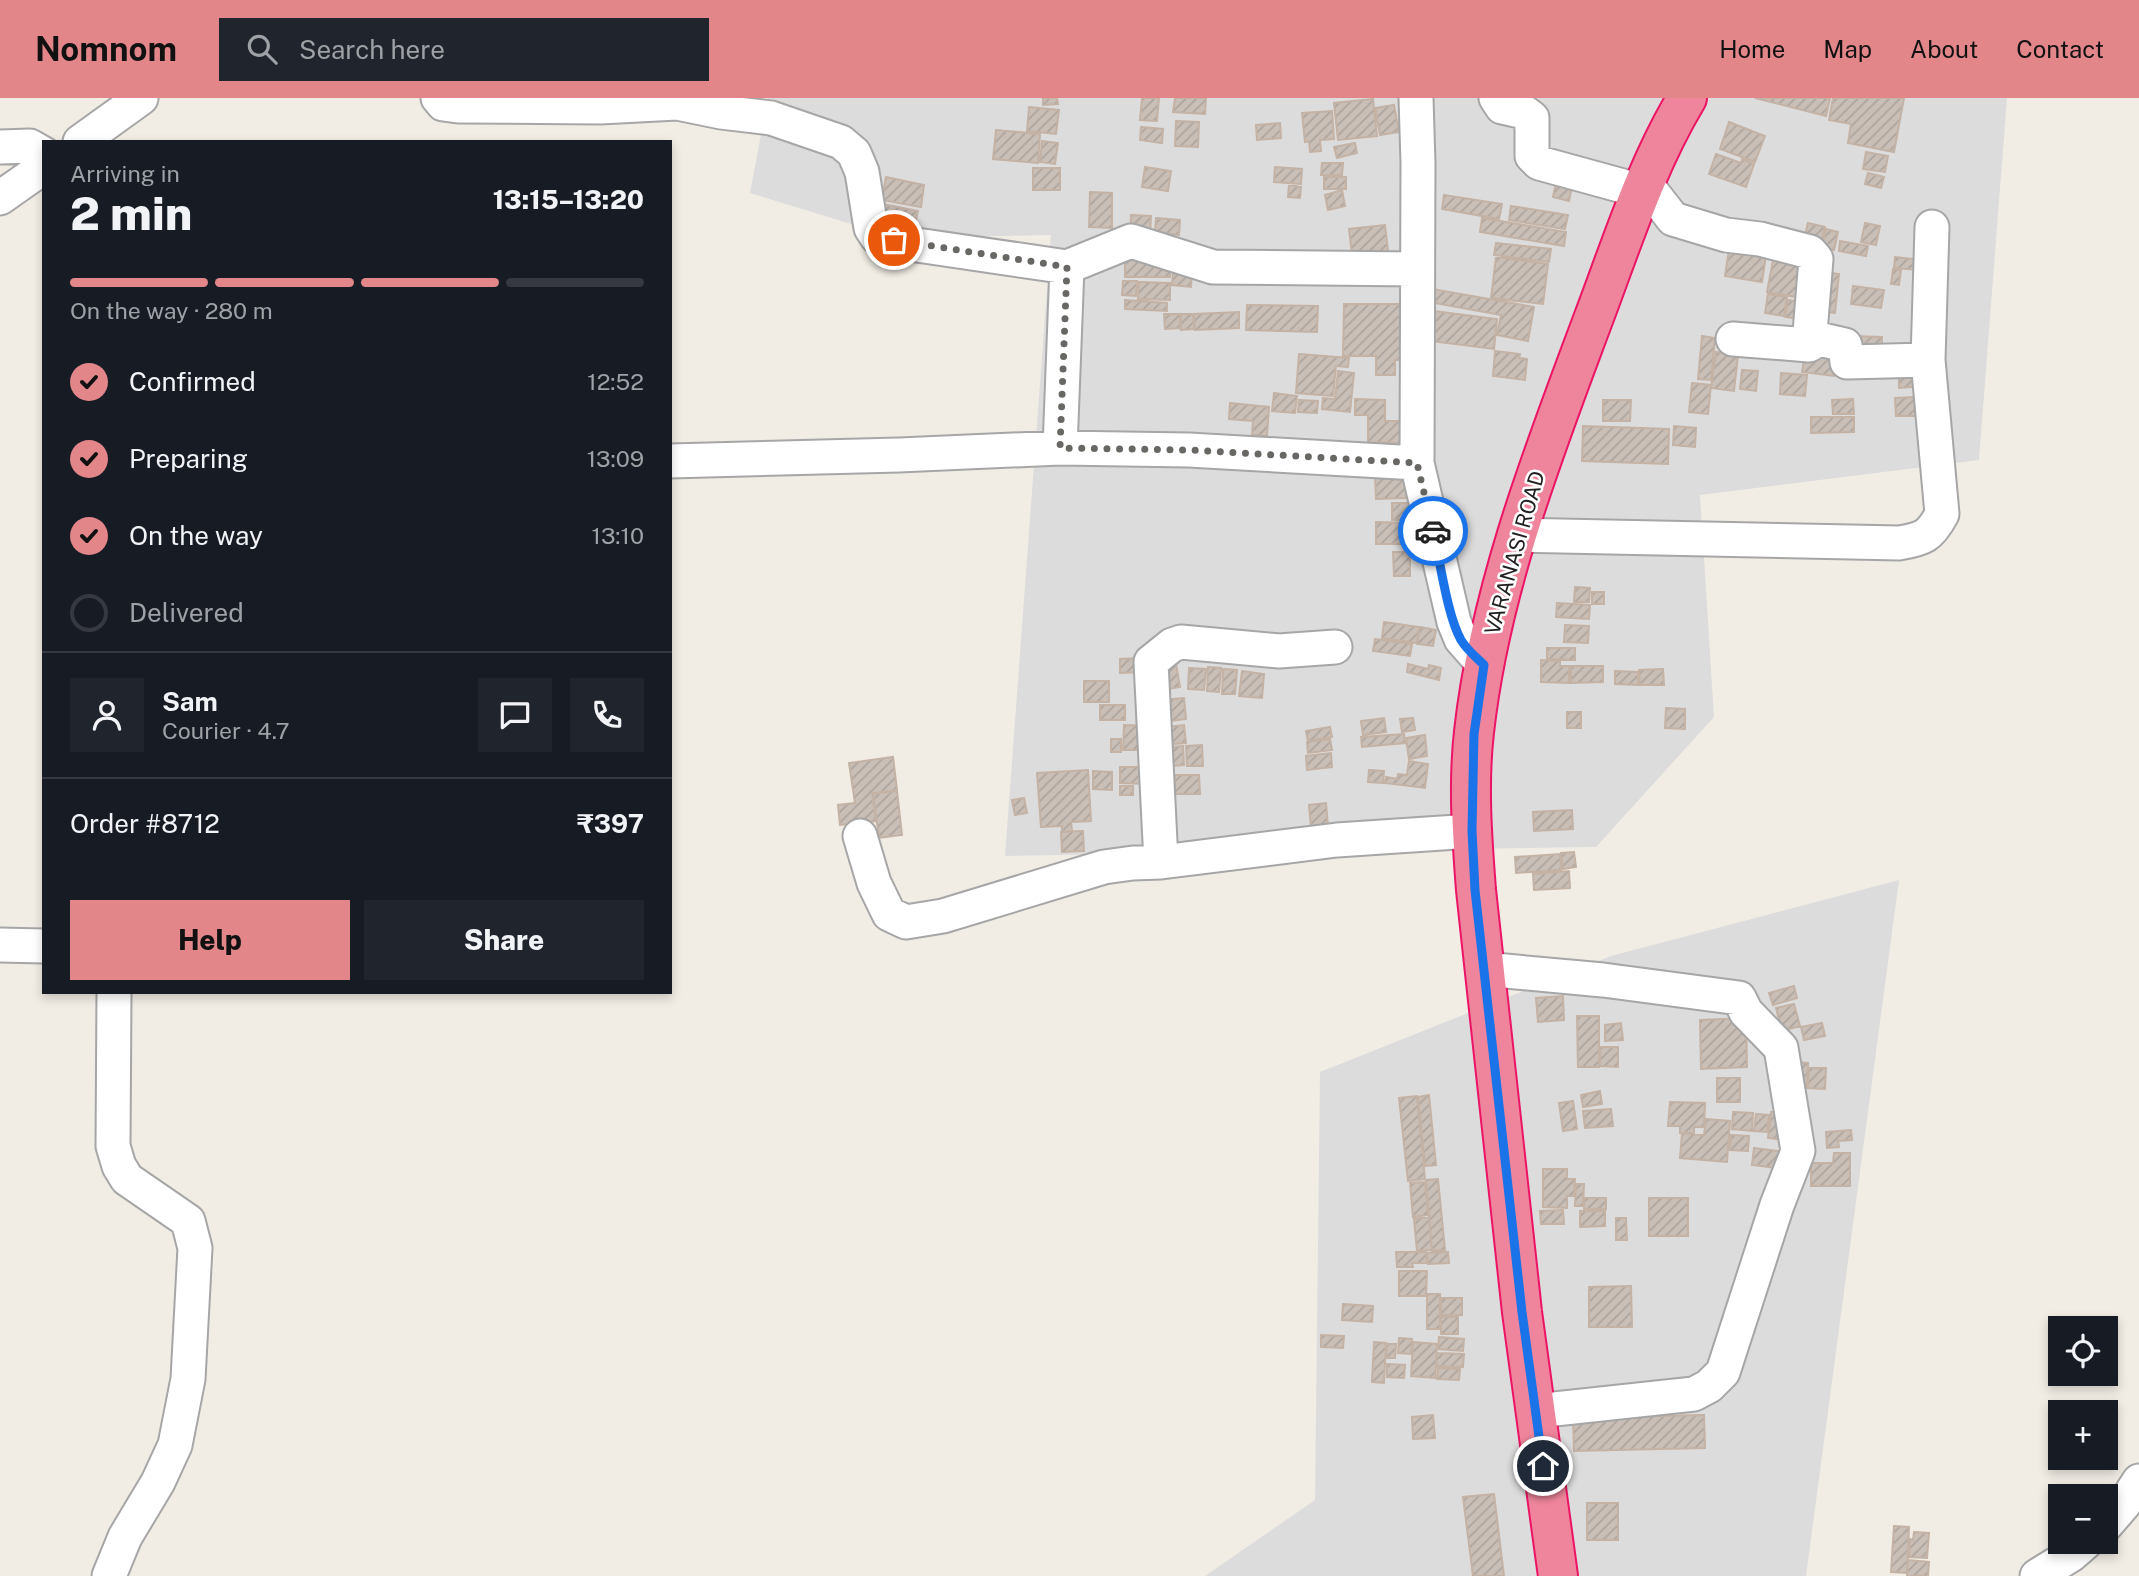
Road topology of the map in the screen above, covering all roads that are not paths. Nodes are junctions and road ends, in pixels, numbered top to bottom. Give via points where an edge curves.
1 (438, 98) edge
2 (1416, 98) edge
3 (1496, 98) edge
4 (1687, 98) edge
5 (678, 100) edge
6 (118, 115) edge
7 (83, 140) edge
8 (0, 147) edge
9 (42, 153) edge
10 (42, 168) edge
11 (1643, 187) junction
12 (0, 198) edge
13 (1933, 227) dead end
14 (1067, 267) junction
15 (1416, 269) junction
16 (1733, 339) dead end
17 (1809, 345) junction
18 (1928, 360) junction
19 (1060, 448) junction
20 (672, 461) edge
21 (1417, 463) junction
22 (1517, 535) junction
23 (1335, 647) dead end
24 (1484, 665) junction
25 (1472, 831) junction
26 (860, 836) dead end
27 (1161, 862) junction
28 (0, 945) edge
29 (42, 946) edge
30 (1483, 969) junction
31 (114, 994) edge
32 (1536, 1411) junction
33 (2139, 1481) edge
34 (2118, 1511) edge
35 (2072, 1554) edge
36 (109, 1576) edge
37 (1558, 1576) edge
38 (2037, 1576) edge

1 - 5 street via 443,104 458,106 600,107
2 - 15 street
3 - 11 street via 1502,107 1524,111 1532,118 1532,156 1539,163
4 - 11 highway, VARANASI ROAD
5 - 14 street via 721,112 771,118 841,142 860,162 871,228 877,237
6 - 7 street
8 - 9 street via 30,146
10 - 12 street
11 - 17 street via 1673,219 1810,252 1816,259
11 - 22 highway, VARANASI ROAD via 1539,463
13 - 18 street
14 - 15 street via 1131,241 1213,267
14 - 19 street
15 - 21 street
16 - 17 street
17 - 18 street via 1819,339 1844,345 1847,362
18 - 22 street via 1942,514 1932,532 1916,540
19 - 20 street
19 - 21 street
21 - 24 street via 1454,622 1469,651
22 - 24 highway, VARANASI ROAD
23 - 27 street via 1279,651 1181,642 1151,662
24 - 25 highway, VARANASI ROAD via 1474,734
25 - 27 street via 1337,840
25 - 30 highway, VARANASI ROAD
26 - 27 street via 889,914 906,922 943,916 1104,867
28 - 29 street
30 - 32 highway, VARANASI ROAD
30 - 32 street via 1739,998 1746,1012 1781,1048 1798,1151 1723,1372 1709,1386 1694,1394
31 - 36 street via 113,1146 118,1166 127,1179 188,1222 195,1248 188,1379 175,1445
32 - 37 highway, VARANASI ROAD
33 - 34 street
35 - 38 street

